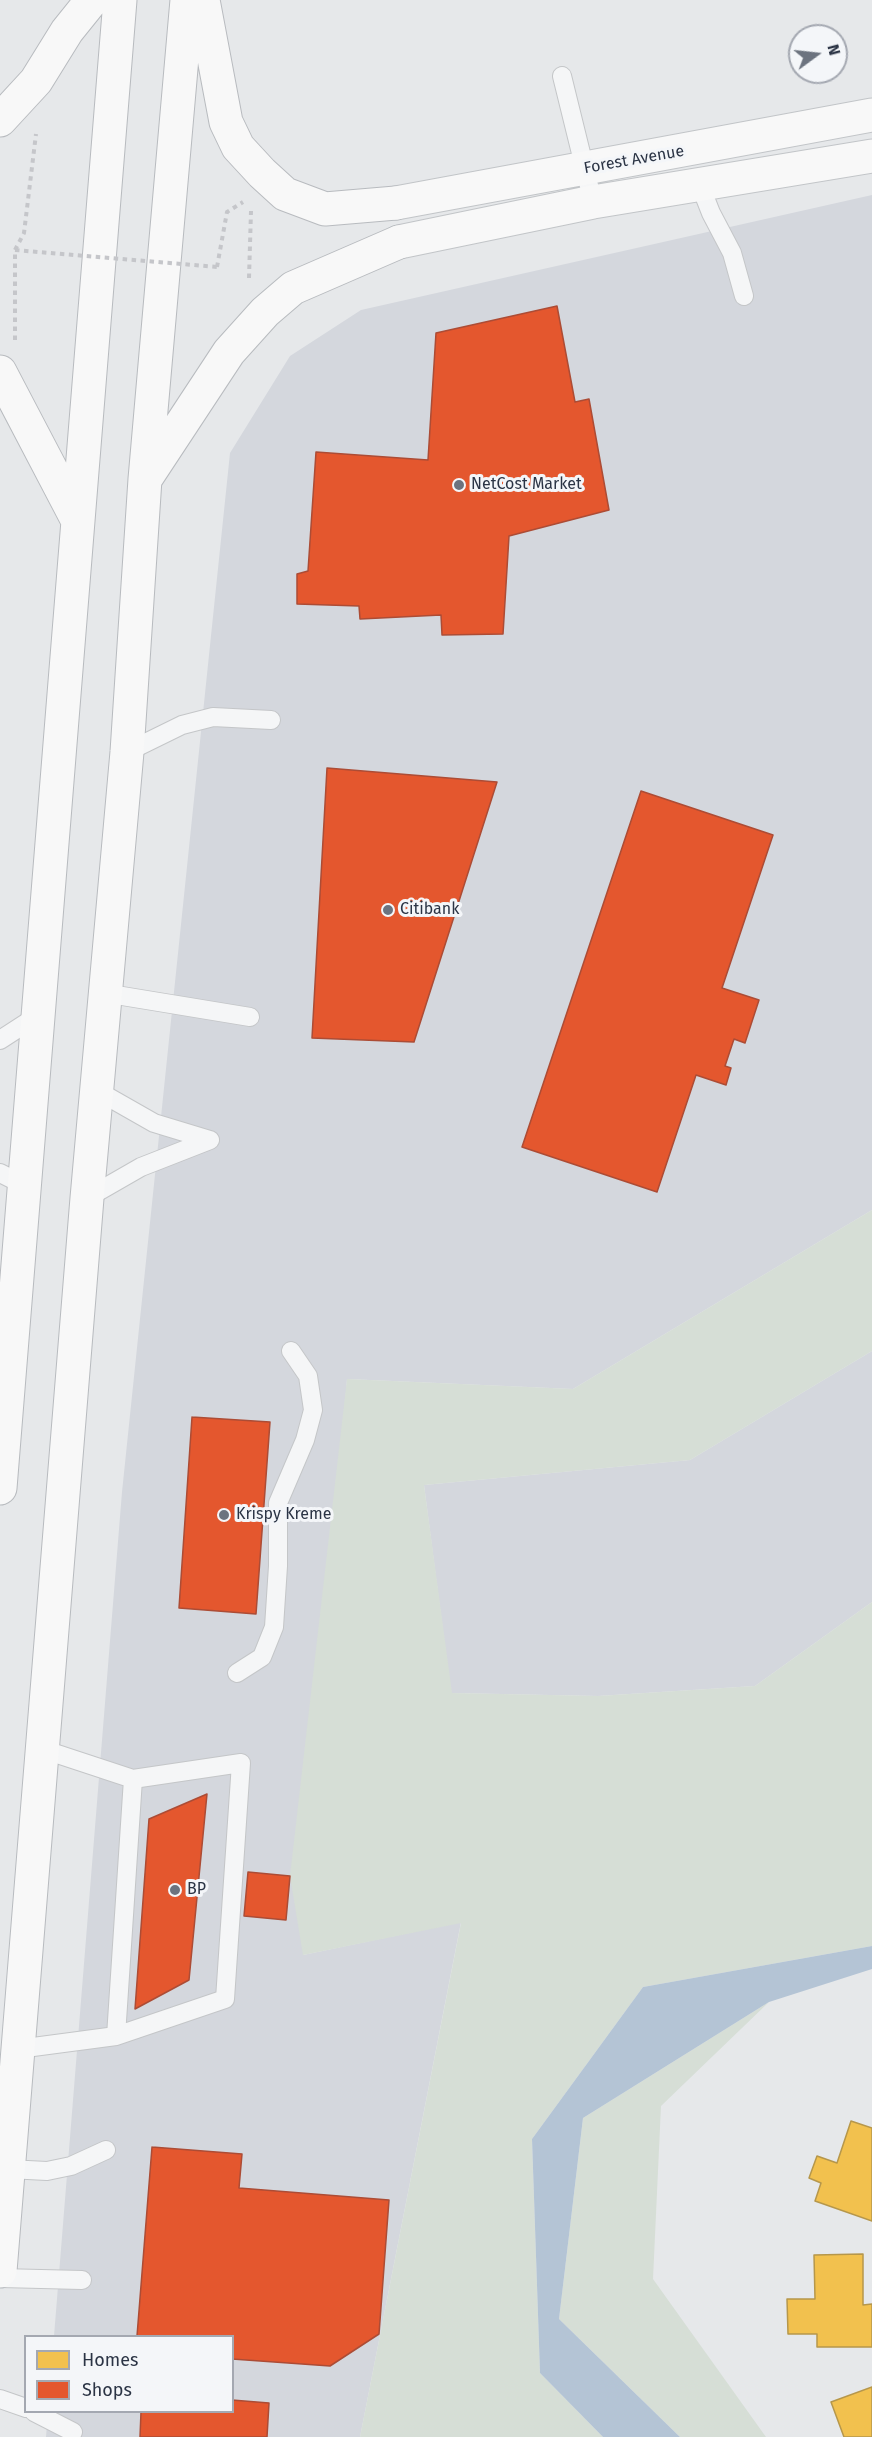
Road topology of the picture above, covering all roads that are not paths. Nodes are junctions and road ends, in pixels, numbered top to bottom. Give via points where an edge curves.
1 (92, 0) edge
2 (120, 0) edge
3 (187, 0) edge
4 (203, 0) edge
5 (562, 76) dead end
6 (872, 115) edge
7 (0, 120) edge
8 (872, 156) edge
9 (585, 168) junction
10 (700, 185) junction
11 (593, 202) junction
12 (744, 296) dead end
13 (0, 372) edge
14 (145, 479) junction
15 (78, 521) junction
16 (270, 720) dead end
17 (127, 752) junction
18 (104, 993) junction
19 (37, 1016) junction
20 (249, 1017) dead end
21 (0, 1040) edge
22 (96, 1090) junction
23 (12, 1179) edge
24 (87, 1198) junction
25 (291, 1351) dead end
26 (0, 1488) edge
27 (237, 1673) dead end
28 (42, 1749) junction
29 (133, 1779) junction
30 (116, 2036) junction
31 (18, 2049) junction
32 (106, 2150) dead end
33 (8, 2169) junction
34 (0, 2271) edge
35 (0, 2278) edge
36 (82, 2280) dead end
37 (0, 2398) edge
38 (24, 2407) edge
39 (36, 2413) edge
40 (73, 2432) dead end

1 - 7 main road via 36,81
2 - 15 main road
3 - 14 main road
4 - 9 main road, Forest Avenue via 226,122 238,147 285,194 325,209 396,203
5 - 9 lane
6 - 9 main road, Forest Avenue
8 - 10 main road, Forest Avenue
9 - 11 lane
10 - 11 main road, Forest Avenue
10 - 12 lane via 732,253
11 - 14 main road, Forest Avenue via 399,242 293,288 229,352
13 - 15 main road
14 - 17 main road
15 - 19 main road
16 - 17 lane via 213,717 182,725
17 - 18 main road
18 - 20 lane
18 - 22 main road
19 - 21 lane
19 - 23 main road
22 - 24 main road
22 - 24 lane via 154,1123 210,1140 141,1167
23 - 26 main road
24 - 28 main road
25 - 27 lane via 308,1376 313,1410 305,1440 278,1503 279,1566 274,1627 262,1657
28 - 29 lane
28 - 31 main road
29 - 30 lane
29 - 30 lane via 242,1763 225,1999
30 - 31 lane
31 - 33 main road
32 - 33 lane via 71,2166 47,2171
33 - 34 main road
35 - 36 lane
37 - 38 lane
39 - 40 lane

